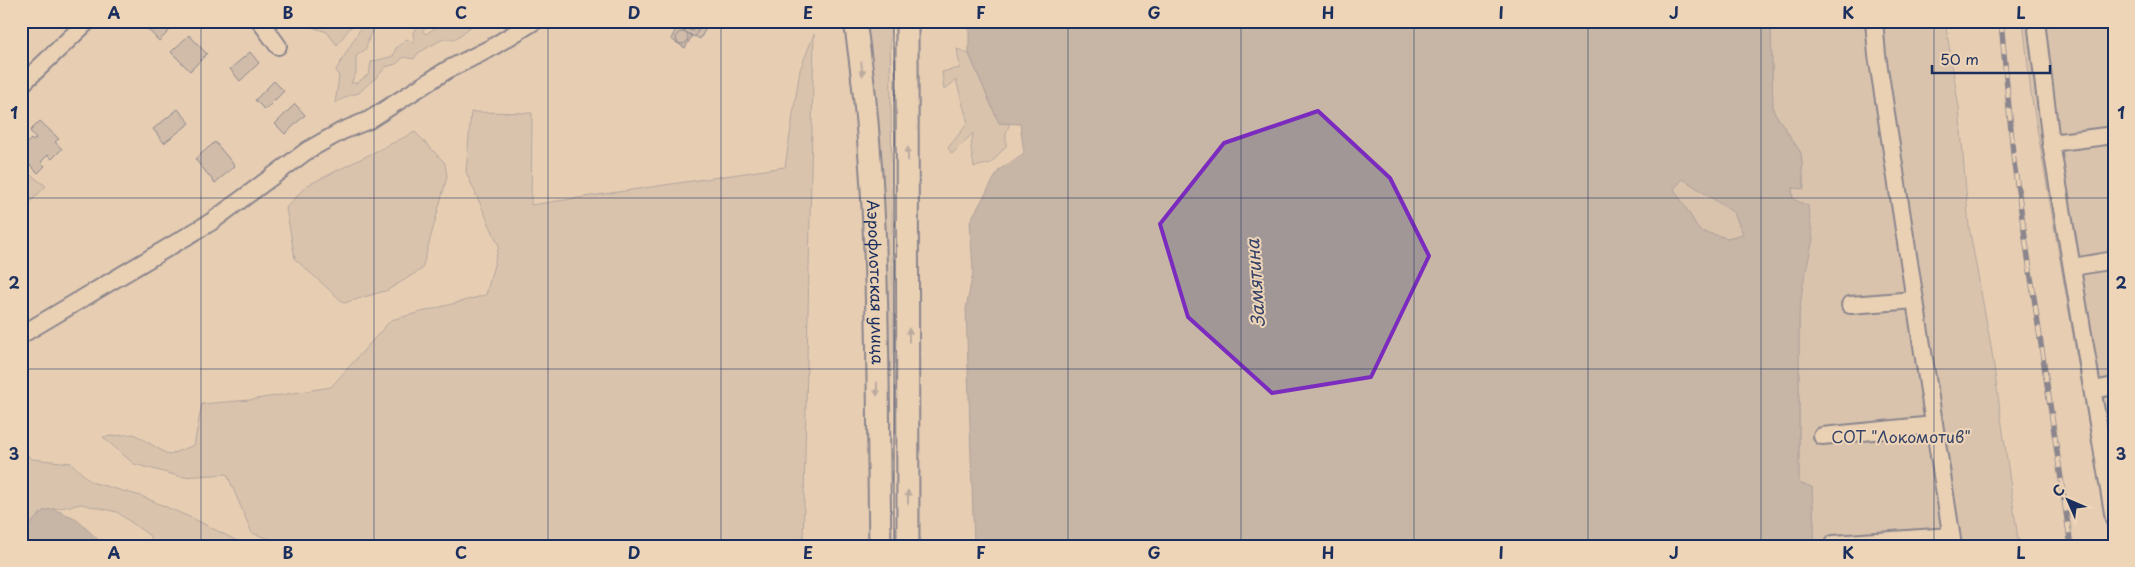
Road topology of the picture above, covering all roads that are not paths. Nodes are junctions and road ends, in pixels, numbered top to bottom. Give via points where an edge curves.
1 (88, 21) edge
2 (260, 21) edge
3 (535, 21) edge
4 (855, 21) edge
5 (908, 21) edge
6 (1874, 21) edge
7 (2036, 21) edge
8 (278, 46) dead end
9 (21, 85) edge
10 (2114, 135) edge
11 (2052, 143) junction
12 (2114, 260) edge
13 (2073, 267) junction
14 (1915, 300) junction
15 (1850, 305) dead end
16 (21, 335) edge
17 (2114, 386) edge
18 (2093, 390) junction
19 (1934, 425) junction
20 (1822, 436) dead end
21 (2113, 512) edge
22 (1952, 541) edge
23 (1833, 544) dead end
24 (880, 546) edge
25 (908, 546) edge

1 - 9 street
2 - 8 street
3 - 16 street via 446,70 369,120 308,150 211,222
4 -> 24 main road, Аэрофлотская улица via 862,68 874,244
25 -> 5 main road, Аэрофлотская улица
6 - 14 street
7 - 11 street
10 - 11 street
11 - 13 street
12 - 13 street
13 - 18 street
14 - 15 street
14 - 19 street
17 - 18 street
18 - 21 street
19 - 20 street
19 - 22 street
22 - 23 street

